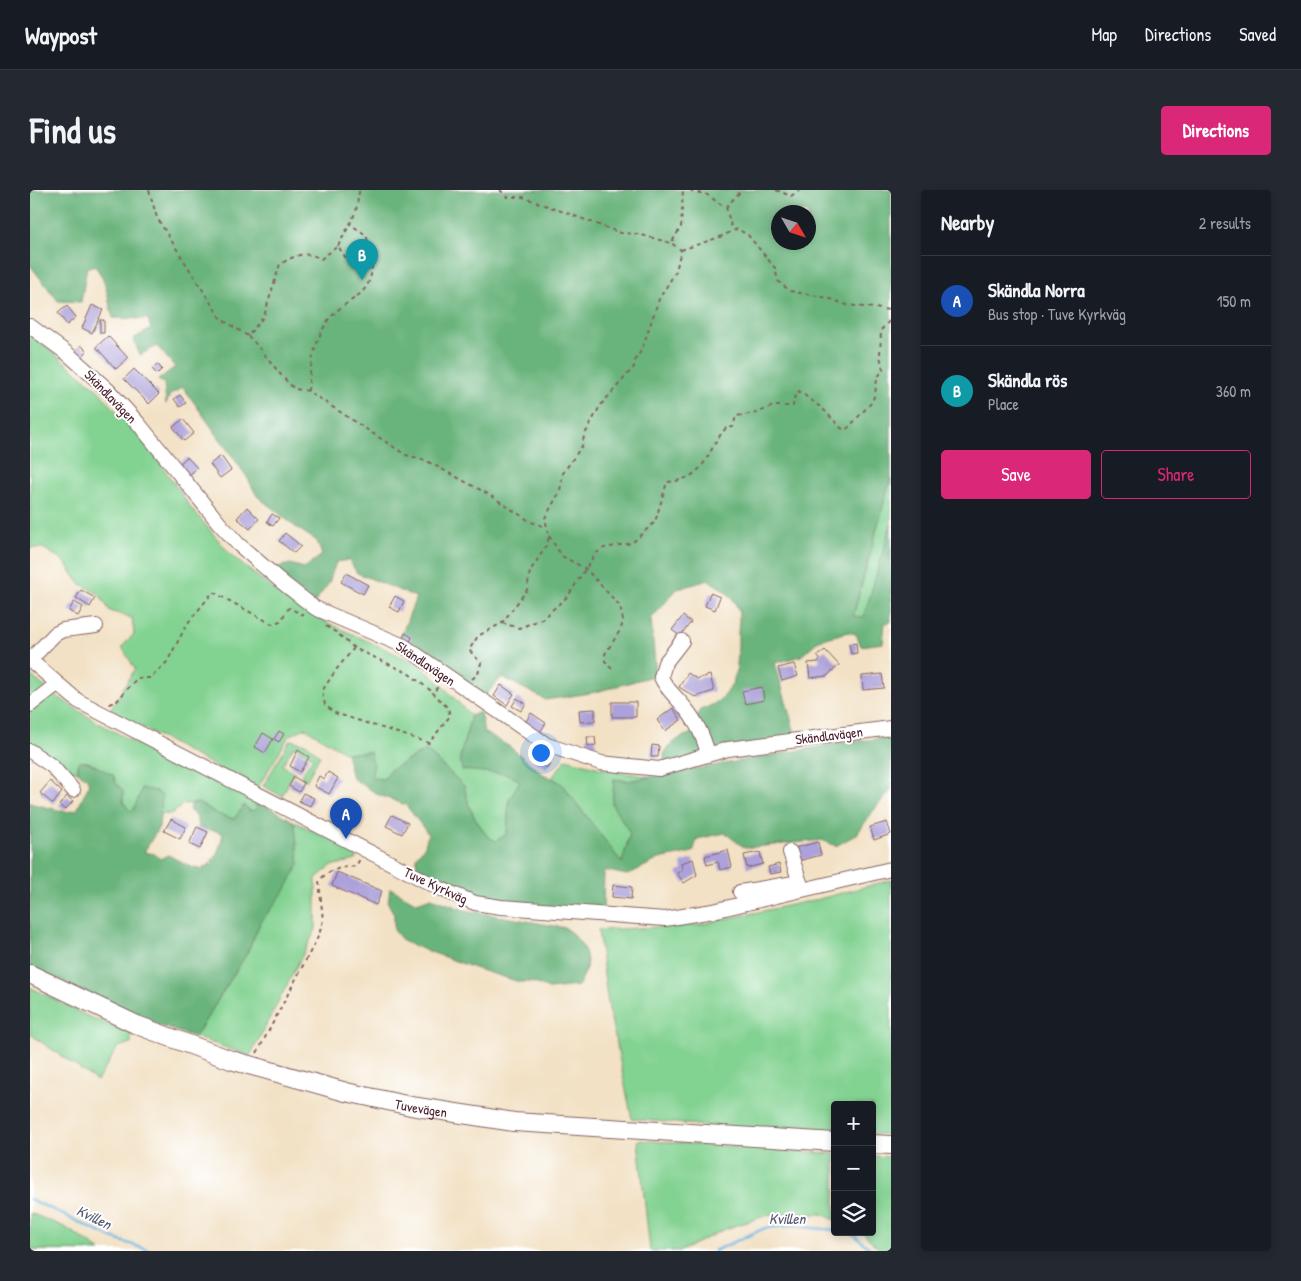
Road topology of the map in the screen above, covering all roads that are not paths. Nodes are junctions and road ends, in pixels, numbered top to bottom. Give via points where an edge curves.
1 (30, 326) edge
2 (96, 626) dead end
3 (682, 641) dead end
4 (30, 660) edge
5 (57, 684) junction
6 (30, 705) edge
7 (891, 728) edge
8 (30, 752) edge
9 (708, 754) junction
10 (73, 790) dead end
11 (790, 852) dead end
12 (891, 869) edge
13 (801, 886) junction
14 (740, 892) dead end
15 (30, 974) edge
16 (831, 1142) edge
17 (876, 1144) edge
18 (891, 1145) edge

1 - 9 street, Skändlavägen via 108,390 238,544 315,608 404,646 538,739 572,755 615,765 659,769
2 - 4 street via 54,634
3 - 9 street via 665,663 661,677 702,733
4 - 5 street, Tuve Kyrkväg
5 - 6 street
5 - 13 street, Tuve Kyrkväg via 101,713 460,898 514,908 665,919 702,914
7 - 9 street, Skändlavägen via 773,742
8 - 10 street via 52,766
11 - 13 street
12 - 13 street, Tuve Kyrkväg
13 - 14 street
15 - 16 main road, Tuvevägen via 137,1024 250,1066 411,1106 514,1122
17 - 18 main road

